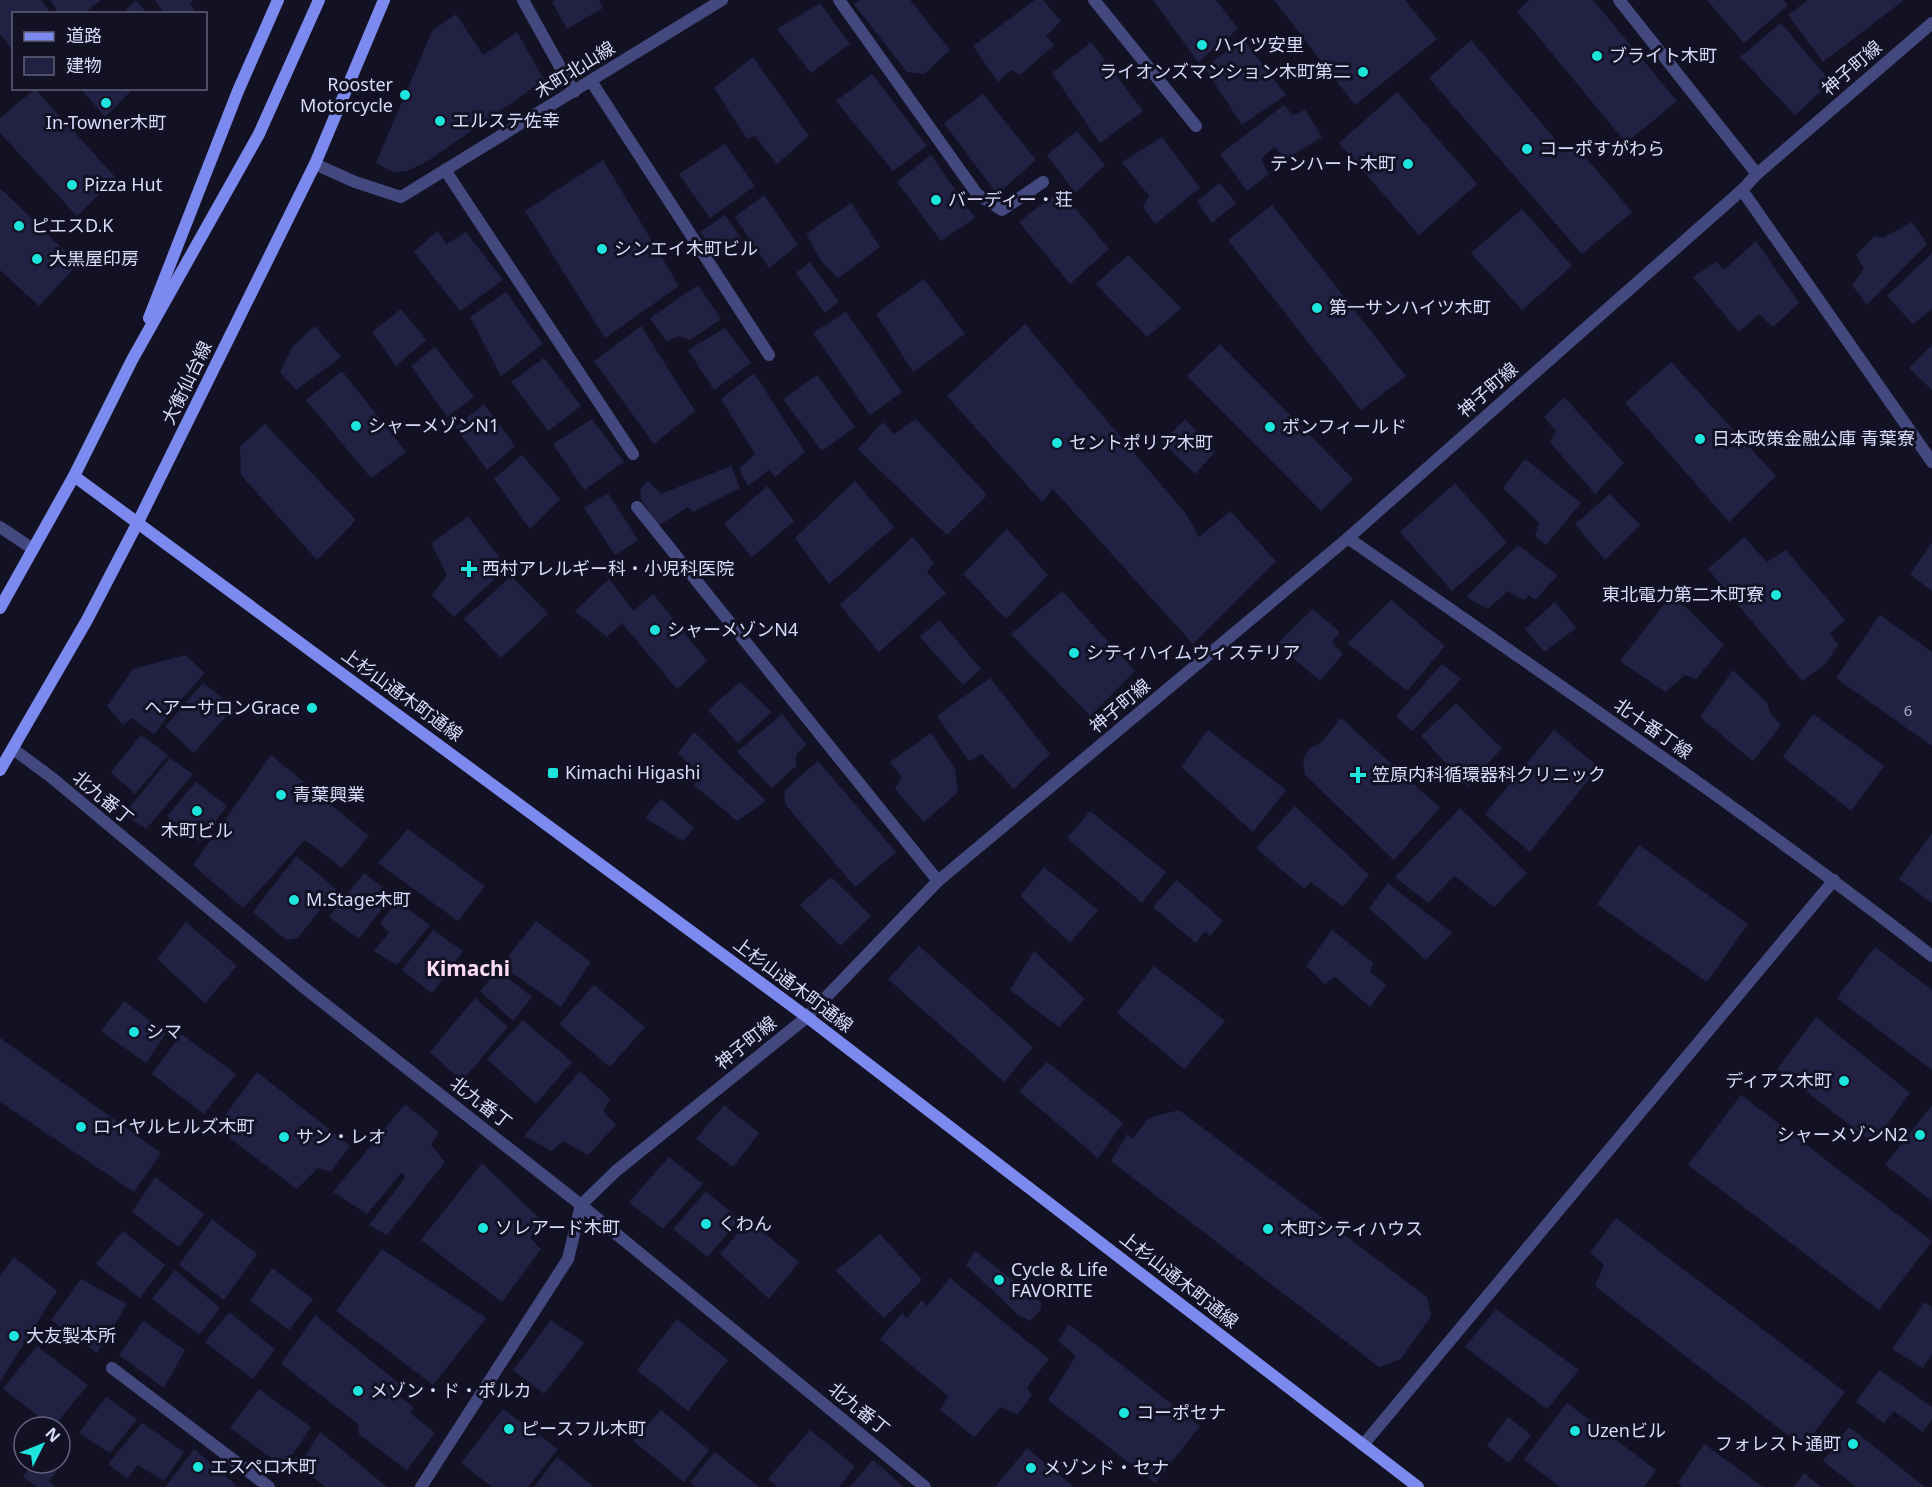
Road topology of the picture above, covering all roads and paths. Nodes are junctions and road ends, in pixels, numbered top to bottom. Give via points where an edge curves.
1 (278, 0) edge
2 (319, 0) edge
3 (384, 0) edge
4 (523, 0) edge
5 (722, 0) edge
6 (839, 0) edge
7 (1094, 0) edge
8 (1620, 0) edge
9 (1932, 23) edge
10 (591, 81) junction
11 (574, 92) junction
12 (1196, 126) dead end
13 (315, 164) junction
14 (445, 170) junction
15 (1757, 174) junction
16 (1043, 182) dead end
17 (1742, 190) junction
18 (770, 355) dead end
19 (132, 360) junction
20 (633, 454) dead end
21 (1932, 462) edge
22 (74, 476) junction
23 (637, 507) dead end
24 (138, 522) junction
25 (0, 527) edge
26 (1348, 538) junction
27 (33, 549) junction
28 (0, 608) edge
29 (12, 749) junction
30 (0, 770) edge
31 (1834, 880) junction
32 (938, 881) junction
33 (1932, 956) edge
34 (807, 1017) junction
35 (581, 1205) junction
36 (112, 1368) dead end
37 (1363, 1445) junction
38 (269, 1487) edge
39 (421, 1487) edge
40 (926, 1487) edge
41 (1418, 1487) edge

1 - 19 main road
2 - 19 main road via 259,134
3 - 13 main road, 大衡仙台線
4 - 11 street
5 - 10 street, 木町北山線
6 - 16 street via 977,194 1002,210
7 - 12 street
8 - 15 street
9 - 15 street, 神子町線
10 - 11 street, 木町北山線
10 - 18 street
11 - 14 street, 木町北山線
13 - 14 street, 木町北山線 via 401,197
13 - 24 main road, 大衡仙台線
14 - 20 street
15 - 17 street, 神子町線
17 - 21 street
17 - 26 street, 神子町線
19 - 22 main road
22 - 24 main road, 上杉山通木町通線
22 - 27 main road
23 - 32 street
24 - 29 main road, 大衡仙台線
24 - 34 main road, 上杉山通木町通線
25 - 27 street
26 - 31 street, 北十番丁線
26 - 32 street, 神子町線
27 - 28 main road
29 - 30 main road, 大衡仙台線
29 - 35 street, 北九番丁 via 302,986
31 - 33 street, 北十番丁線
31 - 37 street
32 - 34 street, 神子町線
34 - 35 street, 神子町線 via 616,1171
34 - 37 main road, 上杉山通木町通線
35 - 39 street via 568,1259
35 - 40 street, 北九番丁
36 - 38 street
37 - 41 main road, 上杉山通木町通線

